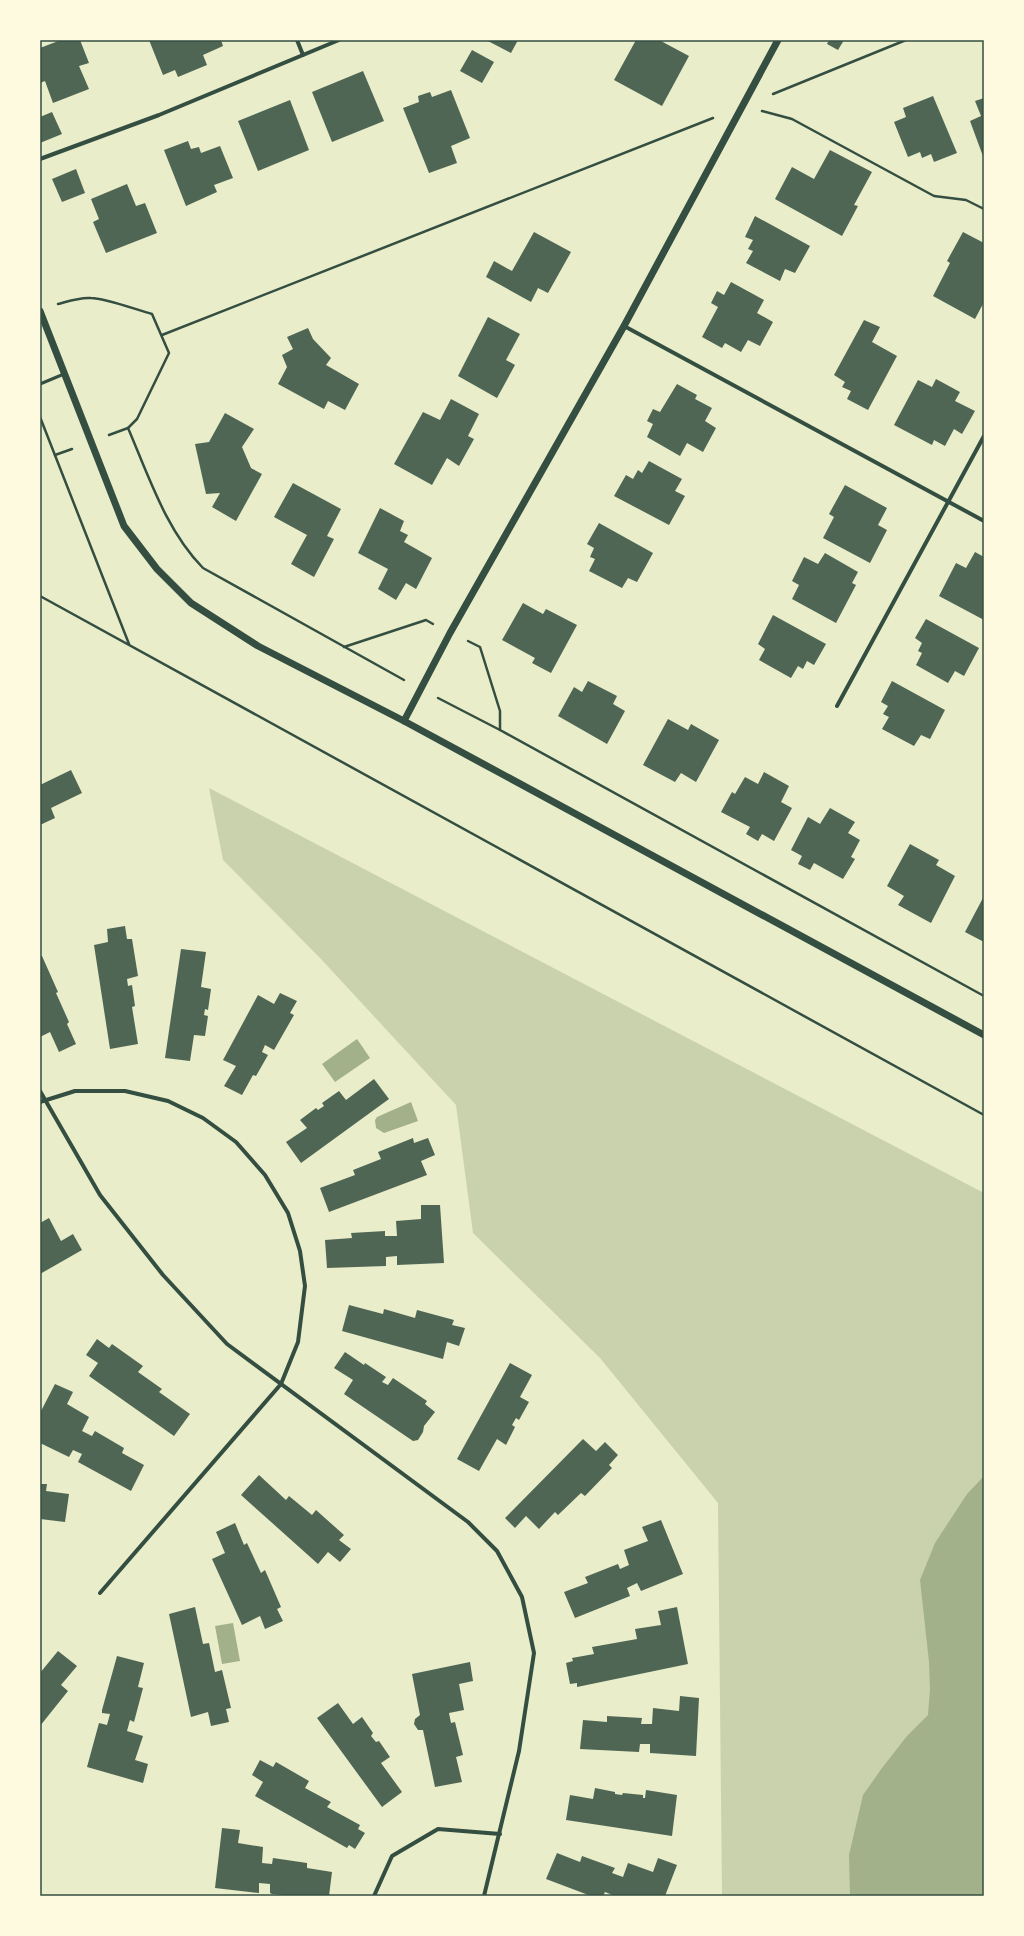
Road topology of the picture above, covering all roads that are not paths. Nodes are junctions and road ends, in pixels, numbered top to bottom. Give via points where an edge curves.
1 (297, 40) edge
2 (339, 40) edge
3 (778, 40) edge
4 (303, 55) junction
5 (40, 159) edge
6 (40, 311) edge
7 (624, 326) junction
8 (65, 374) junction
9 (40, 384) edge
10 (984, 436) edge
11 (949, 501) junction
12 (984, 521) edge
13 (837, 706) dead end
14 (404, 721) junction
15 (984, 1035) edge
16 (40, 1091) edge
17 (42, 1101) edge
18 (281, 1384) junction
19 (100, 1593) dead end
20 (500, 1834) junction
21 (374, 1896) edge
22 (484, 1896) edge

1 - 4 street
2 - 4 street
3 - 7 street
4 - 5 street via 159,115
6 - 8 street
7 - 11 street
7 - 14 street via 450,633
8 - 9 lane
8 - 14 street via 124,526 157,569 191,603 258,646
10 - 11 street
11 - 12 street
11 - 13 street
14 - 15 street
16 - 17 street
17 - 18 street via 100,1195 163,1275 227,1344
17 - 18 street via 75,1091 125,1091 168,1101 203,1118 236,1142 266,1175 288,1213 300,1251 305,1286 298,1342
18 - 19 street
18 - 20 street via 468,1522 497,1551 522,1597 534,1652 519,1751
20 - 21 street via 438,1829 392,1856
20 - 22 street

